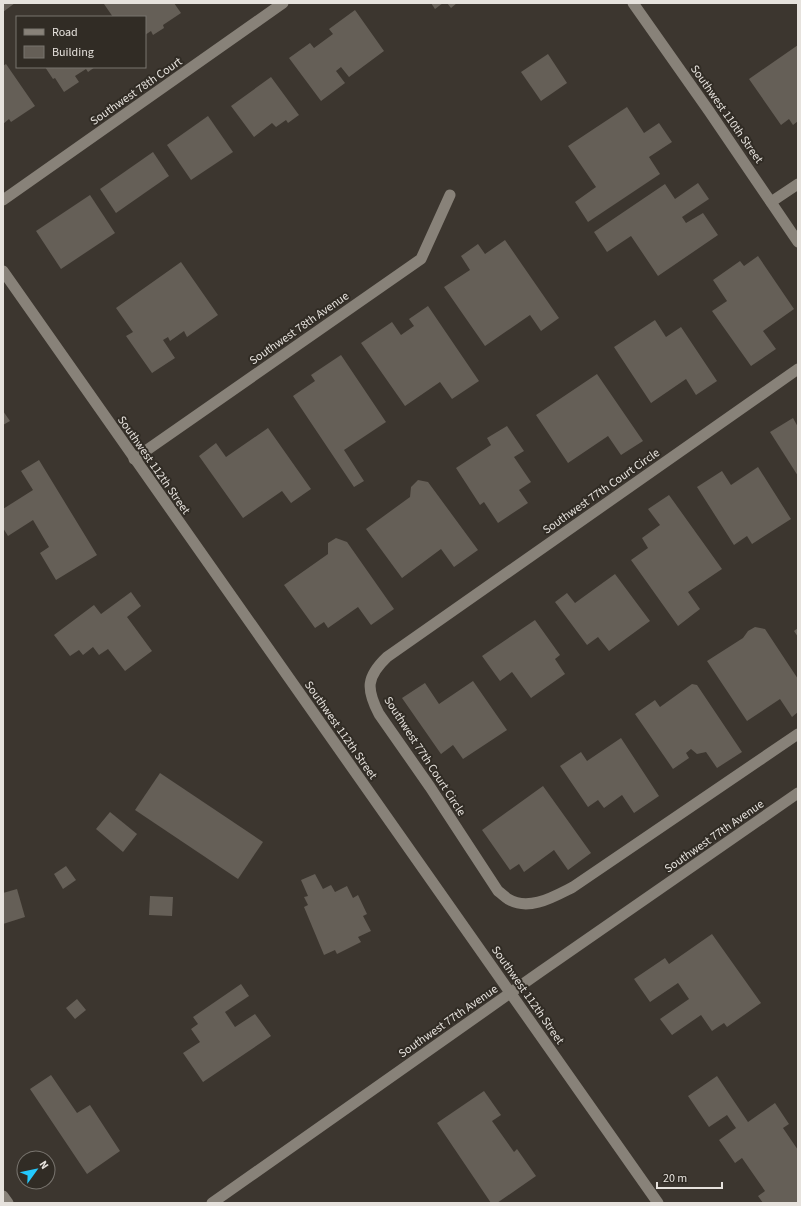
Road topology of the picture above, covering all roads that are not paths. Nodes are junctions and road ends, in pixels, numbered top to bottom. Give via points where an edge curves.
1 (283, 3) edge
2 (633, 3) edge
3 (798, 184) edge
4 (450, 195) dead end
5 (3, 200) edge
6 (771, 202) junction
7 (798, 242) edge
8 (3, 271) edge
9 (798, 369) edge
10 (134, 459) junction
11 (798, 734) edge
12 (798, 793) edge
13 (510, 992) junction
14 (3, 1196) edge
15 (8, 1203) edge
16 (212, 1203) edge
17 (658, 1203) edge

1 - 5 street, Southwest 78th Court
2 - 6 street, Southwest 110th Street
3 - 6 street
4 - 10 street, Southwest 78th Avenue via 421,259
6 - 7 street, Southwest 110th Street
8 - 10 street, Southwest 112th Street
9 - 11 street, Southwest 77th Court Circle via 387,658 376,668 370,680 370,693 379,714 498,891 509,900 521,903 535,903 573,887
10 - 13 street, Southwest 112th Street
12 - 13 street, Southwest 77th Avenue
13 - 16 street, Southwest 77th Avenue
13 - 17 street, Southwest 112th Street
14 - 15 street

